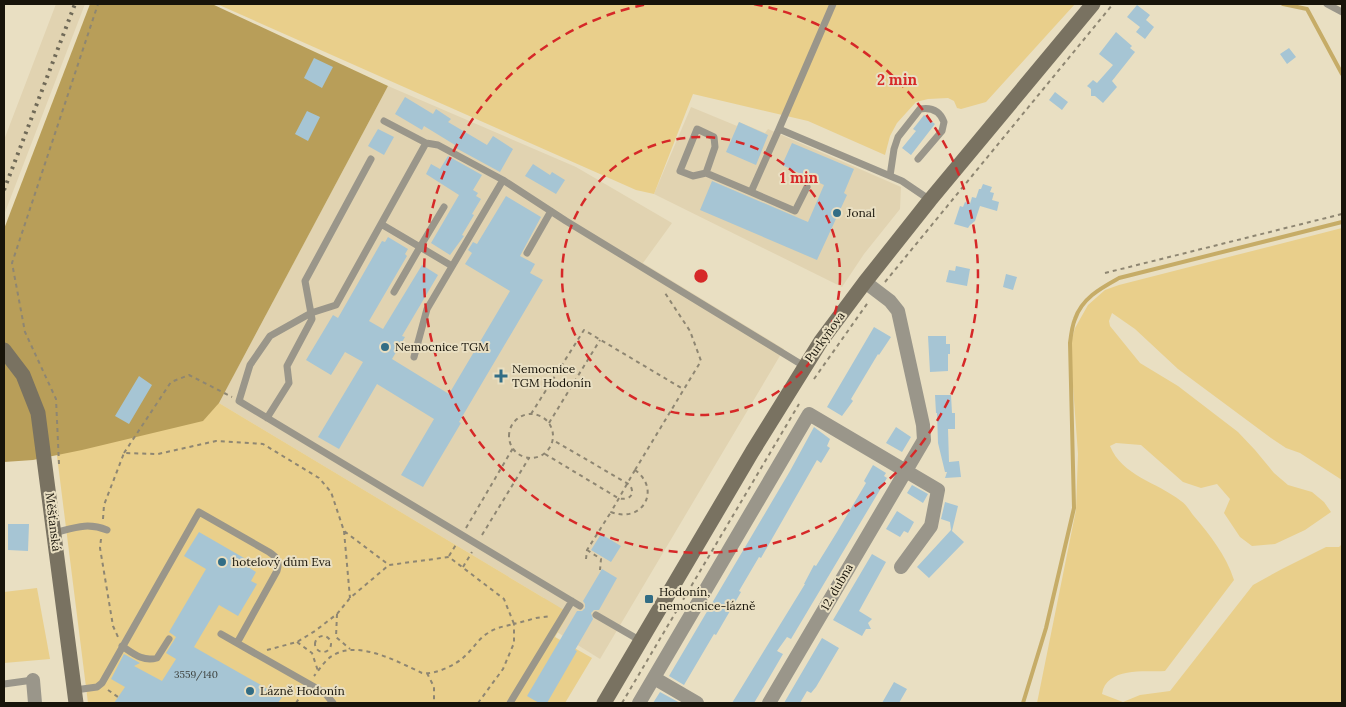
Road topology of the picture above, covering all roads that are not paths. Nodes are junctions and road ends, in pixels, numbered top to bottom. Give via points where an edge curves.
1 (833, 4) edge
2 (1093, 4) edge
3 (1327, 4) edge
4 (1342, 12) edge
5 (384, 121) dead end
6 (779, 129) junction
7 (426, 143) junction
8 (370, 159) dead end
9 (918, 159) dead end
10 (706, 174) junction
11 (890, 176) junction
12 (503, 180) junction
13 (806, 187) dead end
14 (750, 192) junction
15 (930, 200) junction
16 (444, 207) dead end
17 (551, 211) junction
18 (381, 224) junction
19 (420, 247) junction
20 (527, 254) dead end
21 (452, 266) junction
22 (871, 286) junction
23 (394, 292) dead end
24 (311, 314) junction
25 (4, 350) edge
26 (414, 357) dead end
27 (804, 366) junction
28 (267, 418) junction
29 (905, 471) junction
30 (105, 529) road end
31 (54, 532) junction
32 (901, 567) dead end
33 (572, 601) junction
34 (580, 606) dead end
35 (596, 615) dead end
36 (221, 634) dead end
37 (169, 640) dead end
38 (641, 641) junction
39 (236, 642) junction
40 (122, 646) junction
41 (654, 678) junction
42 (32, 680) joint
43 (4, 684) edge
44 (75, 696) edge
45 (36, 703) edge
46 (333, 703) edge
47 (510, 703) edge
48 (604, 703) edge
49 (639, 703) edge
50 (696, 703) edge
51 (768, 703) edge

1 - 6 lane
2 - 15 street, Purkyňova
3 - 4 lane
5 - 7 lane
6 - 11 lane
6 - 14 lane
7 - 12 lane via 438,144
7 - 18 lane
8 - 24 lane via 305,281
9 - 11 lane via 942,131 944,122 937,111 929,107 920,109 898,137
10 - 10 lane via 715,147 714,137 697,129 680,171 692,176
10 - 14 lane
11 - 15 lane
12 - 17 lane
12 - 21 lane
13 - 14 lane via 795,211
15 - 22 street, Purkyňova
16 - 19 lane
17 - 20 lane
17 - 27 lane
18 - 19 lane
18 - 24 lane via 336,305
19 - 21 lane
19 - 23 lane
21 - 26 lane via 427,309
22 - 27 street, Purkyňova
22 - 29 street, 12. dubna via 898,312 923,425 924,440
24 - 28 lane via 312,320 287,366 289,383
24 - 28 lane via 270,336 250,365 239,401
25 - 31 street, Měšťanská via 23,375 38,413
27 - 38 street, Purkyňova
28 - 33 lane
29 - 32 street via 938,490 938,494 931,526
29 - 41 street via 808,414
29 - 51 street, 12. dubna
30 - 31 lane via 88,525
31 - 44 street, Měšťanská
33 - 34 lane
33 - 47 lane
35 - 38 lane
36 - 39 lane
37 - 40 lane via 157,658 150,660
38 - 48 street, Purkyňova
39 - 40 lane via 277,571 278,560 199,512
39 - 46 lane via 325,693
40 - 44 lane via 102,683
41 - 49 street
41 - 50 street
42 - 43 lane
42 - 45 street

